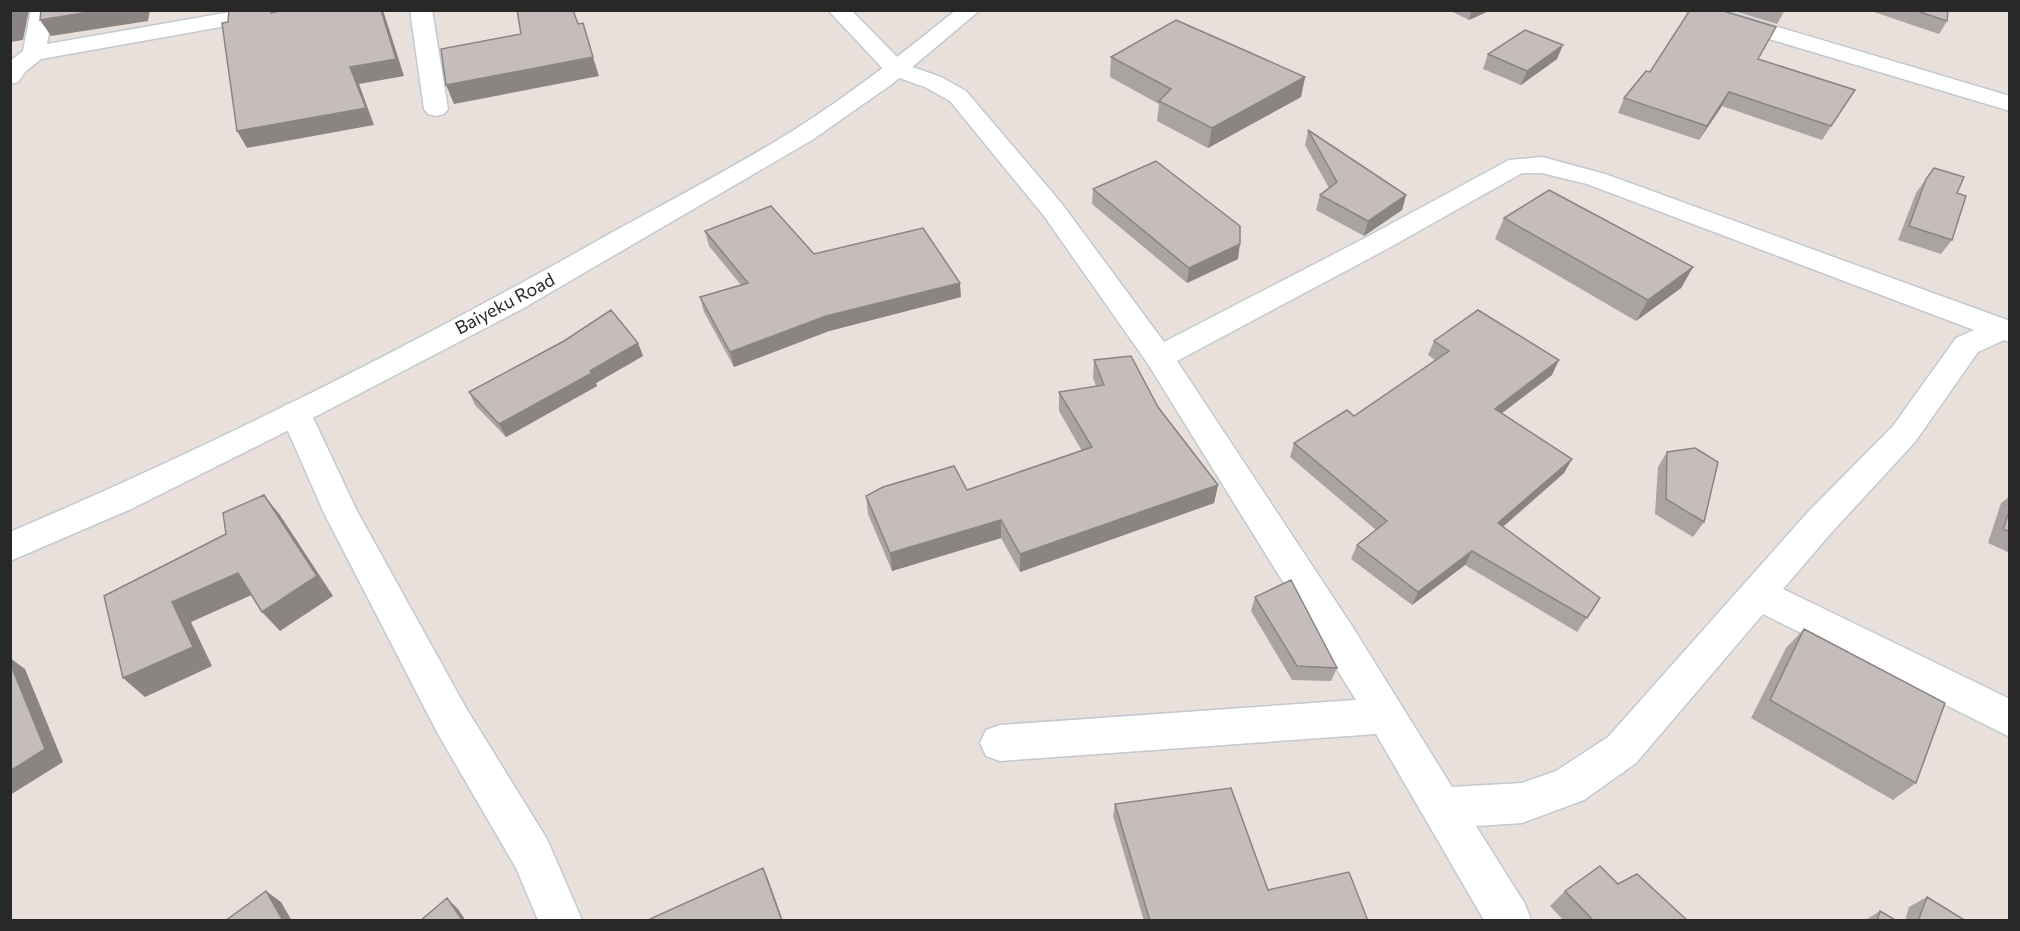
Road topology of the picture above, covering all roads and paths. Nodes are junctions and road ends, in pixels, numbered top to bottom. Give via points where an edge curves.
1 (42, 10) edge
2 (282, 10) edge
3 (421, 10) edge
4 (838, 10) edge
5 (969, 10) edge
6 (1697, 10) edge
7 (34, 53) junction
8 (896, 69) junction
9 (10, 77) edge
10 (2010, 92) edge
11 (1986, 97) junction
12 (2010, 104) edge
13 (436, 109) dead end
14 (1934, 304) junction
15 (2006, 331) edge
16 (1967, 345) junction
17 (1159, 357) junction
18 (296, 413) junction
19 (10, 547) edge
20 (1758, 594) junction
21 (1385, 716) junction
22 (2010, 719) edge
23 (1000, 743) dead end
24 (1441, 808) junction
25 (560, 921) edge
26 (1509, 921) edge

1 - 7 street
2 - 7 street
3 - 13 street
4 - 8 street
5 - 8 street, Baiyeku Road
6 - 11 street
7 - 9 street
8 - 17 street via 958,96 1053,210
8 - 18 street, Baiyeku Road via 803,135 512,302
10 - 11 street
11 - 12 street
14 - 15 street
14 - 16 street
14 - 17 street via 1596,179 1542,165 1518,165
15 - 16 street
16 - 20 street via 1904,434
17 - 21 street via 1339,637
18 - 19 street, Baiyeku Road via 119,500
18 - 25 street via 370,570 452,721 532,854
20 - 22 street
20 - 24 street via 1622,750 1569,786 1522,803
21 - 23 street
21 - 24 street
24 - 26 street

